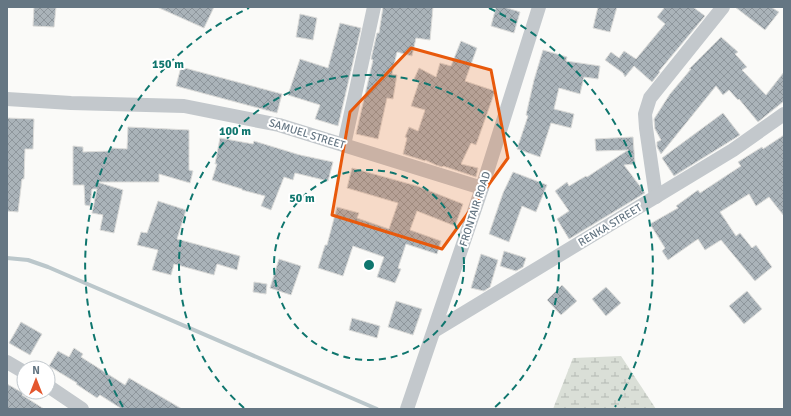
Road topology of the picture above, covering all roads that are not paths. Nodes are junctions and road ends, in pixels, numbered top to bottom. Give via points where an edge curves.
1 (374, 7) edge
2 (539, 7) edge
3 (723, 7) edge
4 (7, 99) edge
5 (784, 114) edge
6 (344, 146) junction
7 (482, 188) junction
8 (656, 197) junction
9 (434, 331) junction
10 (7, 362) edge
11 (16, 367) edge
12 (56, 391) edge
13 (82, 409) edge
14 (408, 409) edge

1 - 6 street
2 - 7 street, FRONTAIR ROAD
3 - 8 street via 650,98 645,114
4 - 6 street, SAMUEL STREET via 184,106 279,124
5 - 8 street, RENKA STREET via 733,150
6 - 7 street, SAMUEL STREET
7 - 9 street, FRONTAIR ROAD
8 - 9 street, RENKA STREET
9 - 14 street, FRONTAIR ROAD
10 - 11 street
12 - 13 street

